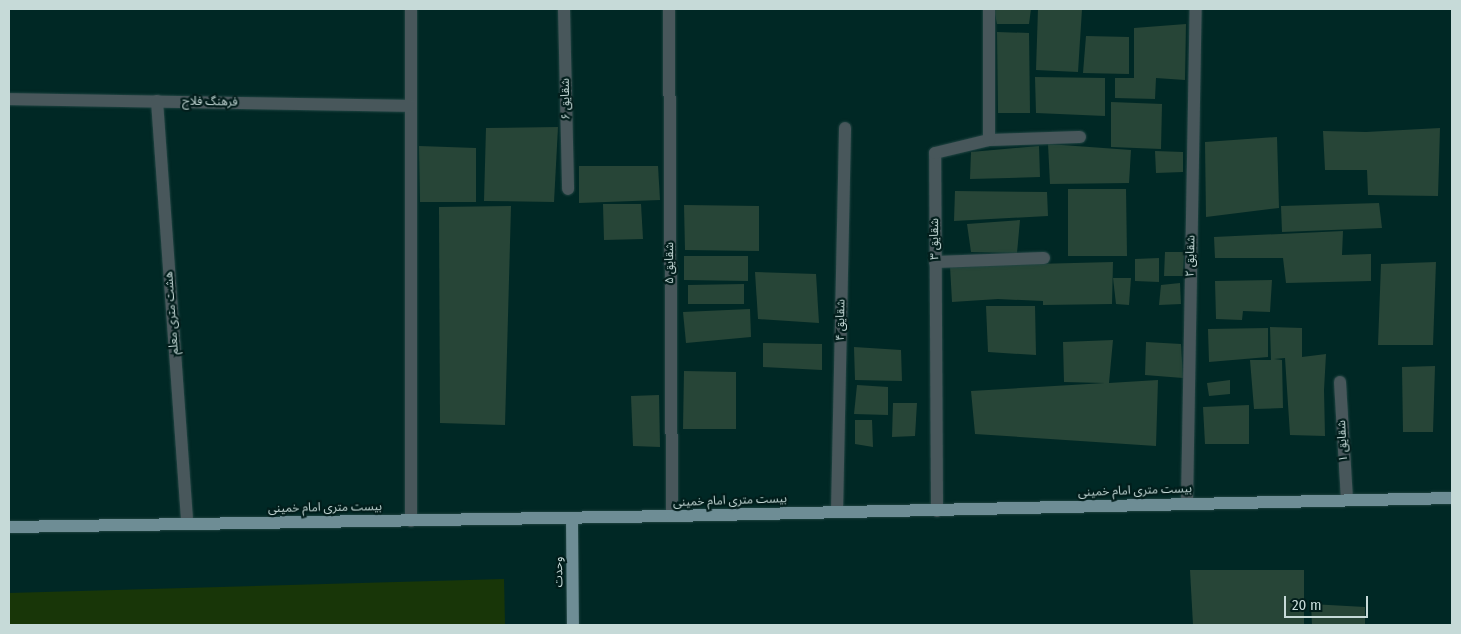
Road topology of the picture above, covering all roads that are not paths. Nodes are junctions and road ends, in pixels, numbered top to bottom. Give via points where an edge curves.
1 (411, 9) edge
2 (564, 9) edge
3 (669, 9) edge
4 (990, 9) edge
5 (1196, 9) edge
6 (9, 99) edge
7 (157, 101) junction
8 (411, 106) junction
9 (845, 128) dead end
10 (1080, 136) dead end
11 (989, 140) junction
12 (568, 189) dead end
13 (1044, 258) dead end
14 (935, 262) junction
15 (1340, 382) dead end
16 (1452, 498) edge
17 (1347, 500) junction
18 (1187, 503) junction
19 (937, 511) junction
20 (837, 512) junction
21 (672, 516) junction
22 (572, 518) junction
23 (411, 521) junction
24 (187, 524) junction
25 (9, 527) edge
26 (573, 625) edge

1 - 8 street
2 - 12 street, شقایق ۶
3 - 21 street, شقایق ۵
4 - 11 street
5 - 18 street, شقایق ۲
6 - 7 street, فرهنگ فلاح
7 - 8 street, فرهنگ فلاح
7 - 24 street, هشت متری معلم
8 - 23 street
9 - 20 street, شقایق ۴
10 - 11 street
11 - 14 street, شقایق ۳ via 935,154
13 - 14 street
14 - 19 street, شقایق ۳
15 - 17 street, شقایق ۱
16 - 17 main road, بیست متری امام خمینی
17 - 18 main road, بیست متری امام خمینی
18 - 19 main road, بیست متری امام خمینی
19 - 20 main road, بیست متری امام خمینی
20 - 21 main road, بیست متری امام خمینی
21 - 22 main road, بیست متری امام خمینی
22 - 23 main road, بیست متری امام خمینی
22 - 26 main road, وحدت
23 - 24 main road, بیست متری امام خمینی
24 - 25 main road, بیست متری امام خمینی

